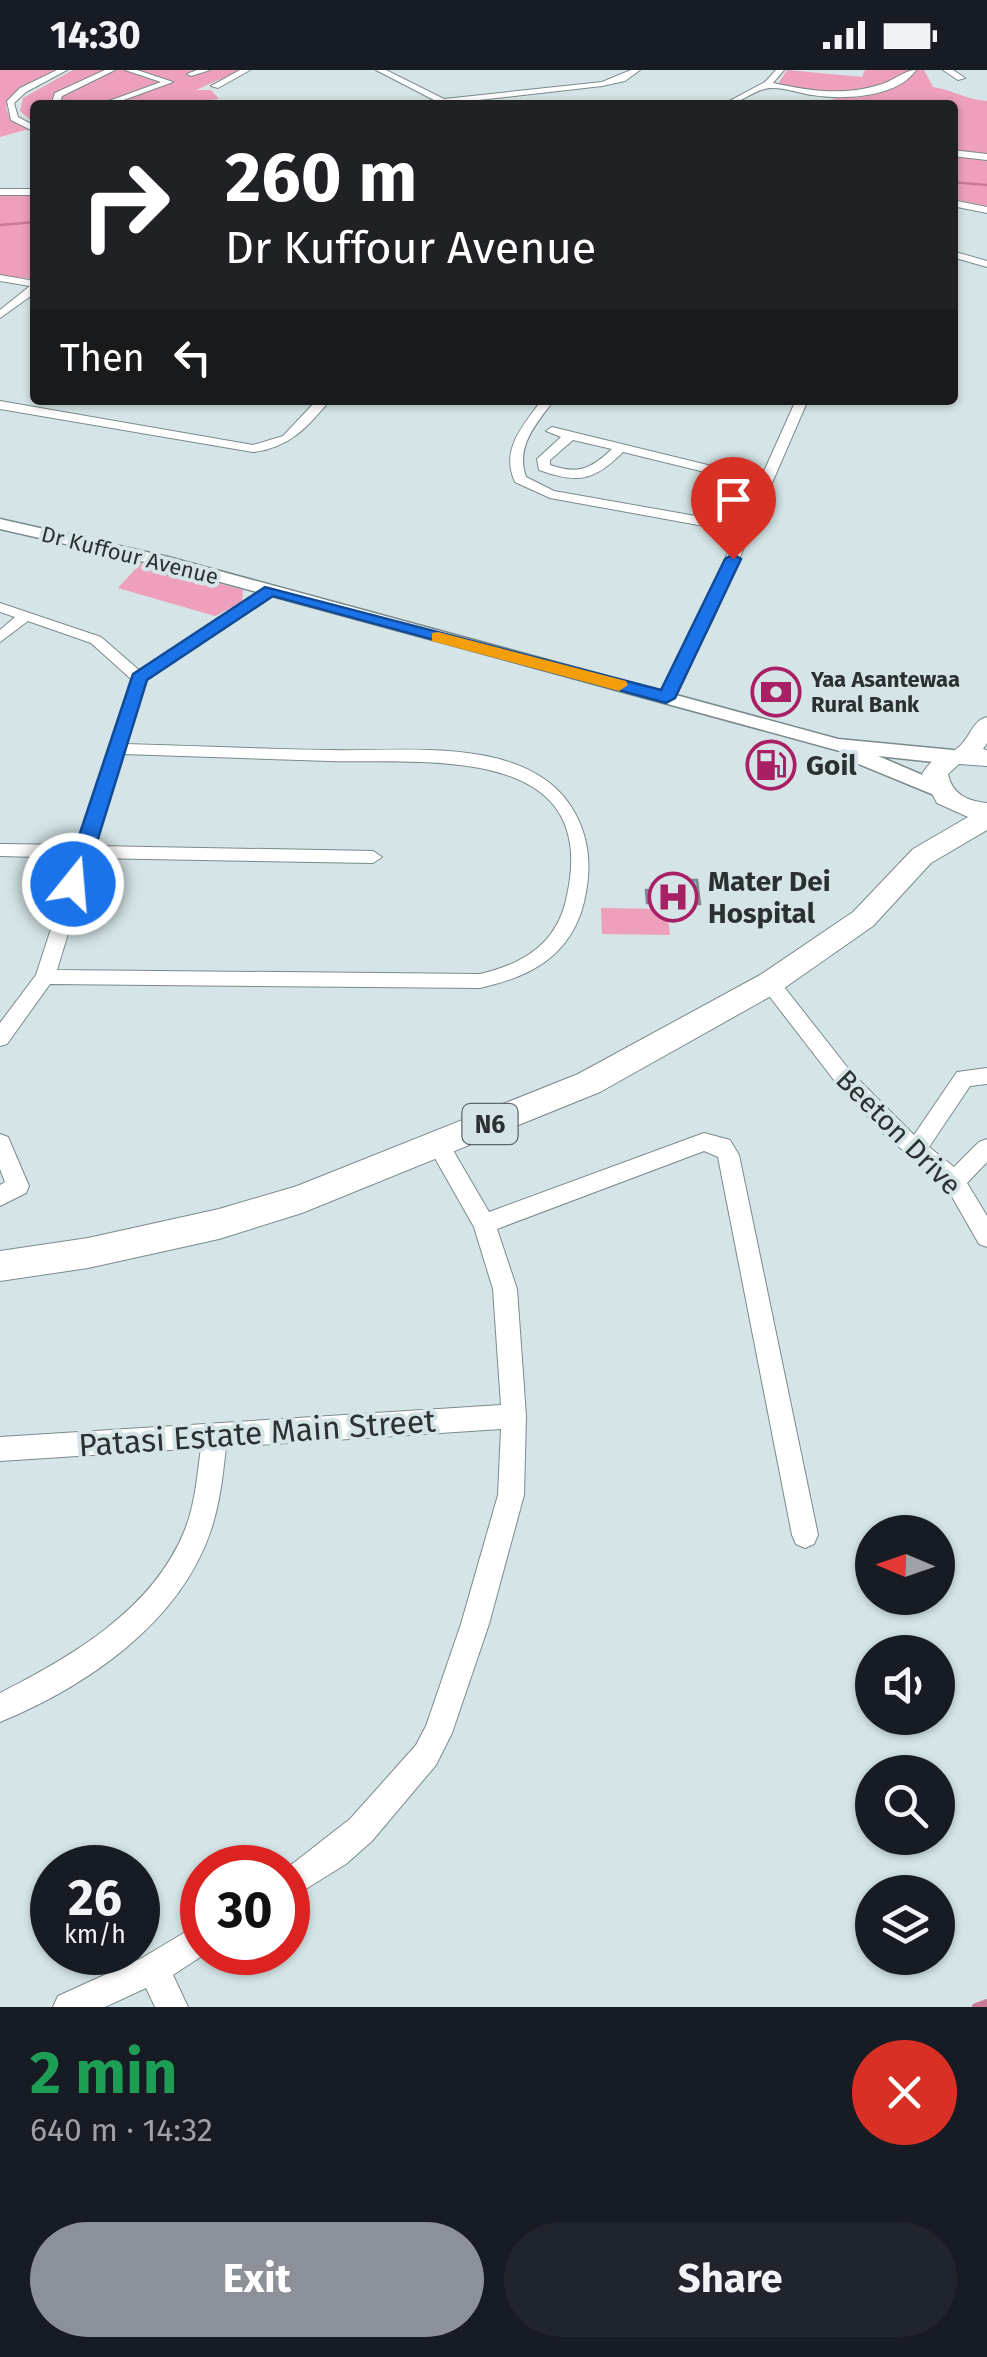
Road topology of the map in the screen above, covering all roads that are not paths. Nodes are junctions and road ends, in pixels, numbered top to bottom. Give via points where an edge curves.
1 (63, 70) edge
2 (112, 70) edge
3 (129, 70) edge
4 (206, 70) edge
5 (246, 70) edge
6 (383, 70) edge
7 (636, 70) edge
8 (780, 70) edge
9 (912, 70) edge
10 (946, 70) edge
11 (191, 74) dead end
12 (962, 78) dead end
13 (768, 84) junction
14 (215, 86) dead end
15 (524, 93) junction
16 (57, 100) edge
17 (117, 100) edge
18 (438, 100) edge
19 (460, 100) edge
20 (533, 100) edge
21 (736, 100) edge
22 (828, 100) edge
23 (837, 100) edge
24 (30, 126) edge
25 (958, 154) edge
26 (987, 158) edge
27 (0, 192) edge
28 (30, 192) edge
29 (958, 204) edge
30 (987, 210) edge
31 (958, 256) edge
32 (987, 264) edge
33 (0, 278) edge
34 (30, 285) edge
35 (30, 290) edge
36 (0, 316) edge
37 (0, 405) edge
38 (319, 405) edge
39 (545, 405) edge
40 (800, 405) edge
41 (552, 432) dead end
42 (570, 436) junction
43 (620, 448) junction
44 (766, 483) junction
45 (0, 524) edge
46 (746, 529) junction
47 (270, 591) junction
48 (0, 607) edge
49 (26, 615) junction
50 (0, 638) edge
51 (139, 678) junction
52 (666, 698) junction
53 (987, 725) edge
54 (838, 746) junction
55 (117, 749) junction
56 (969, 757) edge
57 (941, 792) junction
58 (987, 815) edge
59 (987, 830) edge
60 (0, 850) edge
61 (83, 852) junction
62 (929, 852) junction
63 (374, 857) dead end
64 (45, 977) junction
65 (770, 982) junction
66 (0, 1038) edge
67 (987, 1076) edge
68 (0, 1143) edge
69 (439, 1146) junction
70 (987, 1148) edge
71 (916, 1149) junction
72 (955, 1181) junction
73 (0, 1196) edge
74 (484, 1224) junction
75 (987, 1237) edge
76 (0, 1266) edge
77 (514, 1416) junction
78 (215, 1436) junction
79 (0, 1450) edge
80 (805, 1535) dead end
81 (0, 1708) edge
82 (310, 1870) edge
83 (140, 1975) edge
84 (156, 1975) edge
85 (69, 2007) edge
86 (172, 2007) edge

1 - 24 street via 10,103 14,118
2 - 16 street
3 - 17 street via 169,82
4 - 11 street
5 - 14 street
6 - 18 street
7 - 15 street via 614,82
8 - 13 street
9 - 23 street via 892,84
10 - 12 street
13 - 21 street
13 - 22 street
15 - 19 street
15 - 20 street
25 - 26 street
27 - 28 street
29 - 30 street
31 - 32 street
33 - 34 street
35 - 36 street
37 - 38 street via 261,449 282,445
39 - 46 street via 518,444 520,478 550,494
40 - 44 street
41 - 42 street
42 - 43 street
42 - 43 street via 543,459 544,467 585,476
43 - 44 street
44 - 46 street
45 - 47 main road, Dr Kuffour Avenue
46 - 52 street
47 - 51 street
47 - 52 main road, Dr Kuffour Avenue
48 - 49 street
49 - 50 street
49 - 51 street via 96,640
51 - 55 street
52 - 54 main road, Dr Kuffour Avenue
53 - 56 highway, N6
54 - 56 main road
54 - 57 main road
55 - 61 street
55 - 64 street via 446,759 532,778 575,820 582,868 568,930 556,947 520,970 480,981
56 - 57 highway, N6 via 944,761 935,774
57 - 58 highway, N6
57 - 62 highway, N6
58 - 62 highway, N6
59 - 62 highway
60 - 61 street
61 - 63 street
61 - 64 street
62 - 65 highway, N6 via 863,919
64 - 66 street
65 - 69 highway, N6 via 589,1084
65 - 71 street, Beeton Drive via 836,1070
67 - 71 street via 964,1078
68 - 73 street via 18,1186
69 - 74 street
69 - 76 highway, N6 via 219,1224
70 - 72 street
71 - 72 street, Beeton Drive
72 - 75 street, Beeton Drive
74 - 77 street via 505,1290
74 - 80 street via 704,1142 722,1146
77 - 78 street, Patasi Estate Main Street
77 - 82 street via 504,1526 438,1733 361,1830
78 - 79 street, Patasi Estate Main Street
78 - 81 street via 196,1536 154,1606
83 - 85 street
84 - 86 street

